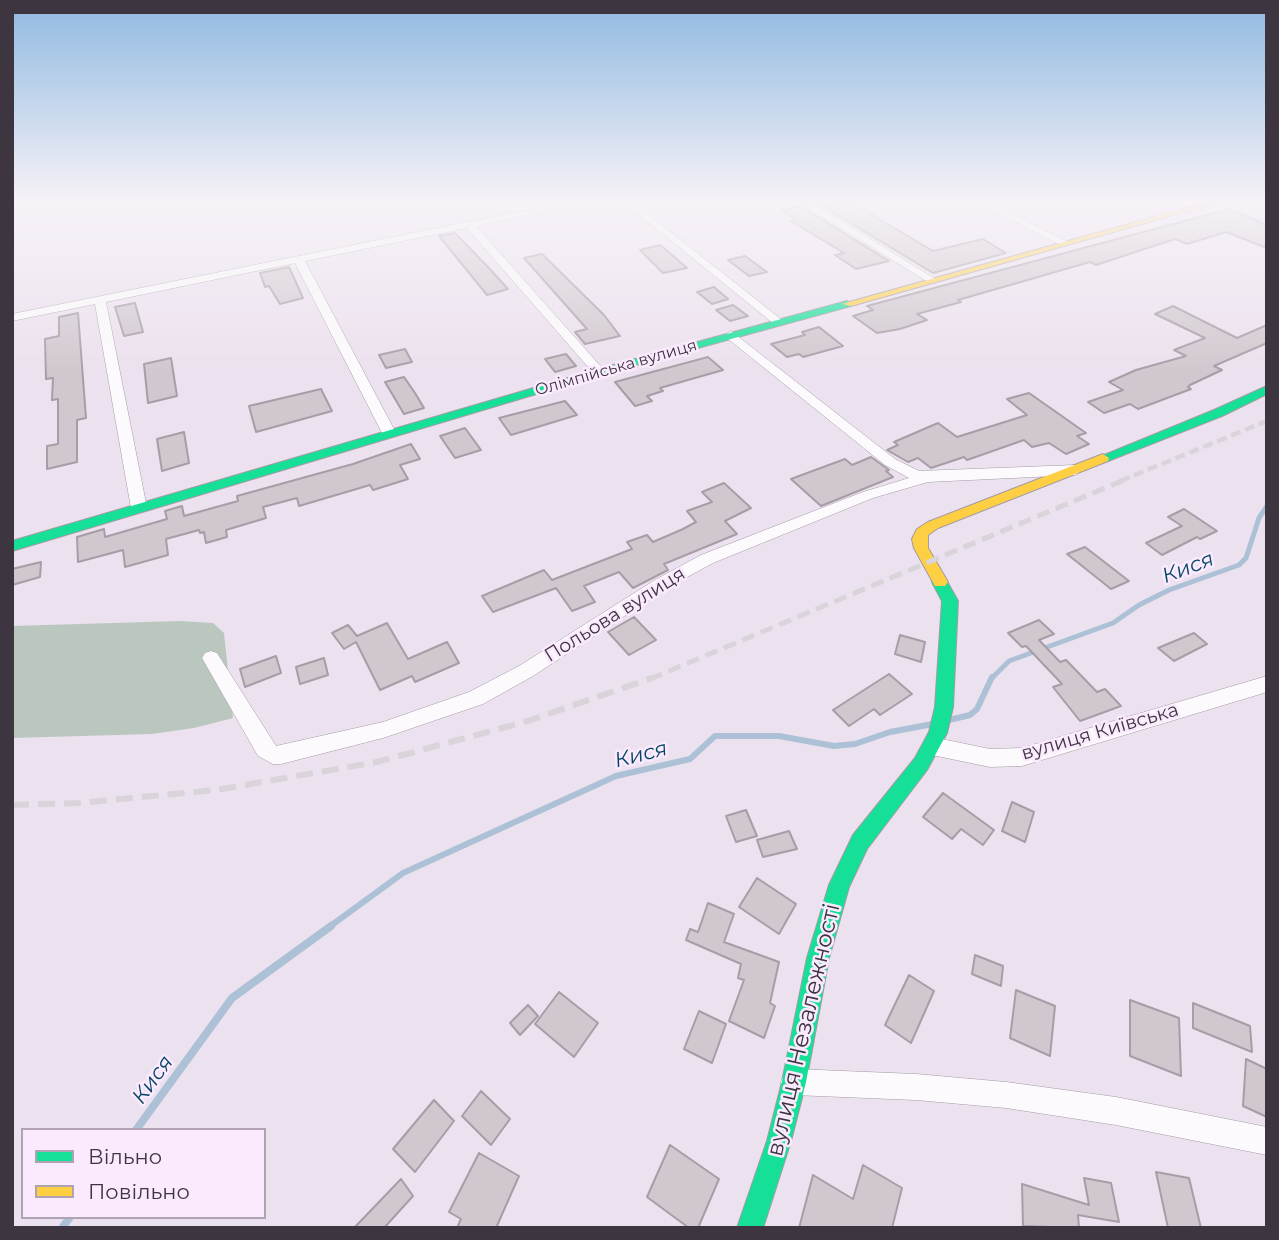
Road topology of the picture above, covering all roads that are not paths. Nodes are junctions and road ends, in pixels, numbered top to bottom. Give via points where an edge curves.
1 (309, 258) edge
2 (499, 258) edge
3 (698, 258) edge
4 (897, 258) edge
5 (1007, 258) edge
6 (299, 260) junction
7 (932, 279) junction
8 (100, 301) junction
9 (12, 318) edge
10 (778, 322) junction
11 (732, 335) junction
12 (598, 372) junction
13 (1267, 388) edge
14 (390, 433) junction
15 (1075, 470) junction
16 (927, 477) junction
17 (139, 508) junction
18 (12, 546) edge
19 (211, 658) dead end
20 (1267, 684) edge
21 (935, 740) junction
22 (794, 1082) junction
23 (1267, 1141) edge
24 (750, 1228) edge

1 - 6 street
2 - 12 street
3 - 10 street
4 - 7 street
5 - 7 street, Олімпійська вулиця
6 - 8 street
6 - 14 street
7 - 10 street, Олімпійська вулиця
8 - 9 street
8 - 17 street
10 - 11 street, Олімпійська вулиця
11 - 12 street, Олімпійська вулиця
11 - 16 street via 890,462
12 - 14 street, Олімпійська вулиця
13 - 15 street
14 - 17 street, Олімпійська вулиця
15 - 16 street, Польова вулиця
15 - 21 street via 922,532 921,548 950,601 944,706
16 - 19 street, Польова вулиця via 707,559 476,698 343,740 270,754
17 - 18 street, Олімпійська вулиця
20 - 21 street, вулиця Київська via 1022,757 975,756
21 - 22 street, вулиця Незалежності via 860,842 839,885 818,958
22 - 23 street via 1006,1095 1129,1113
22 - 24 street, вулиця Незалежності

